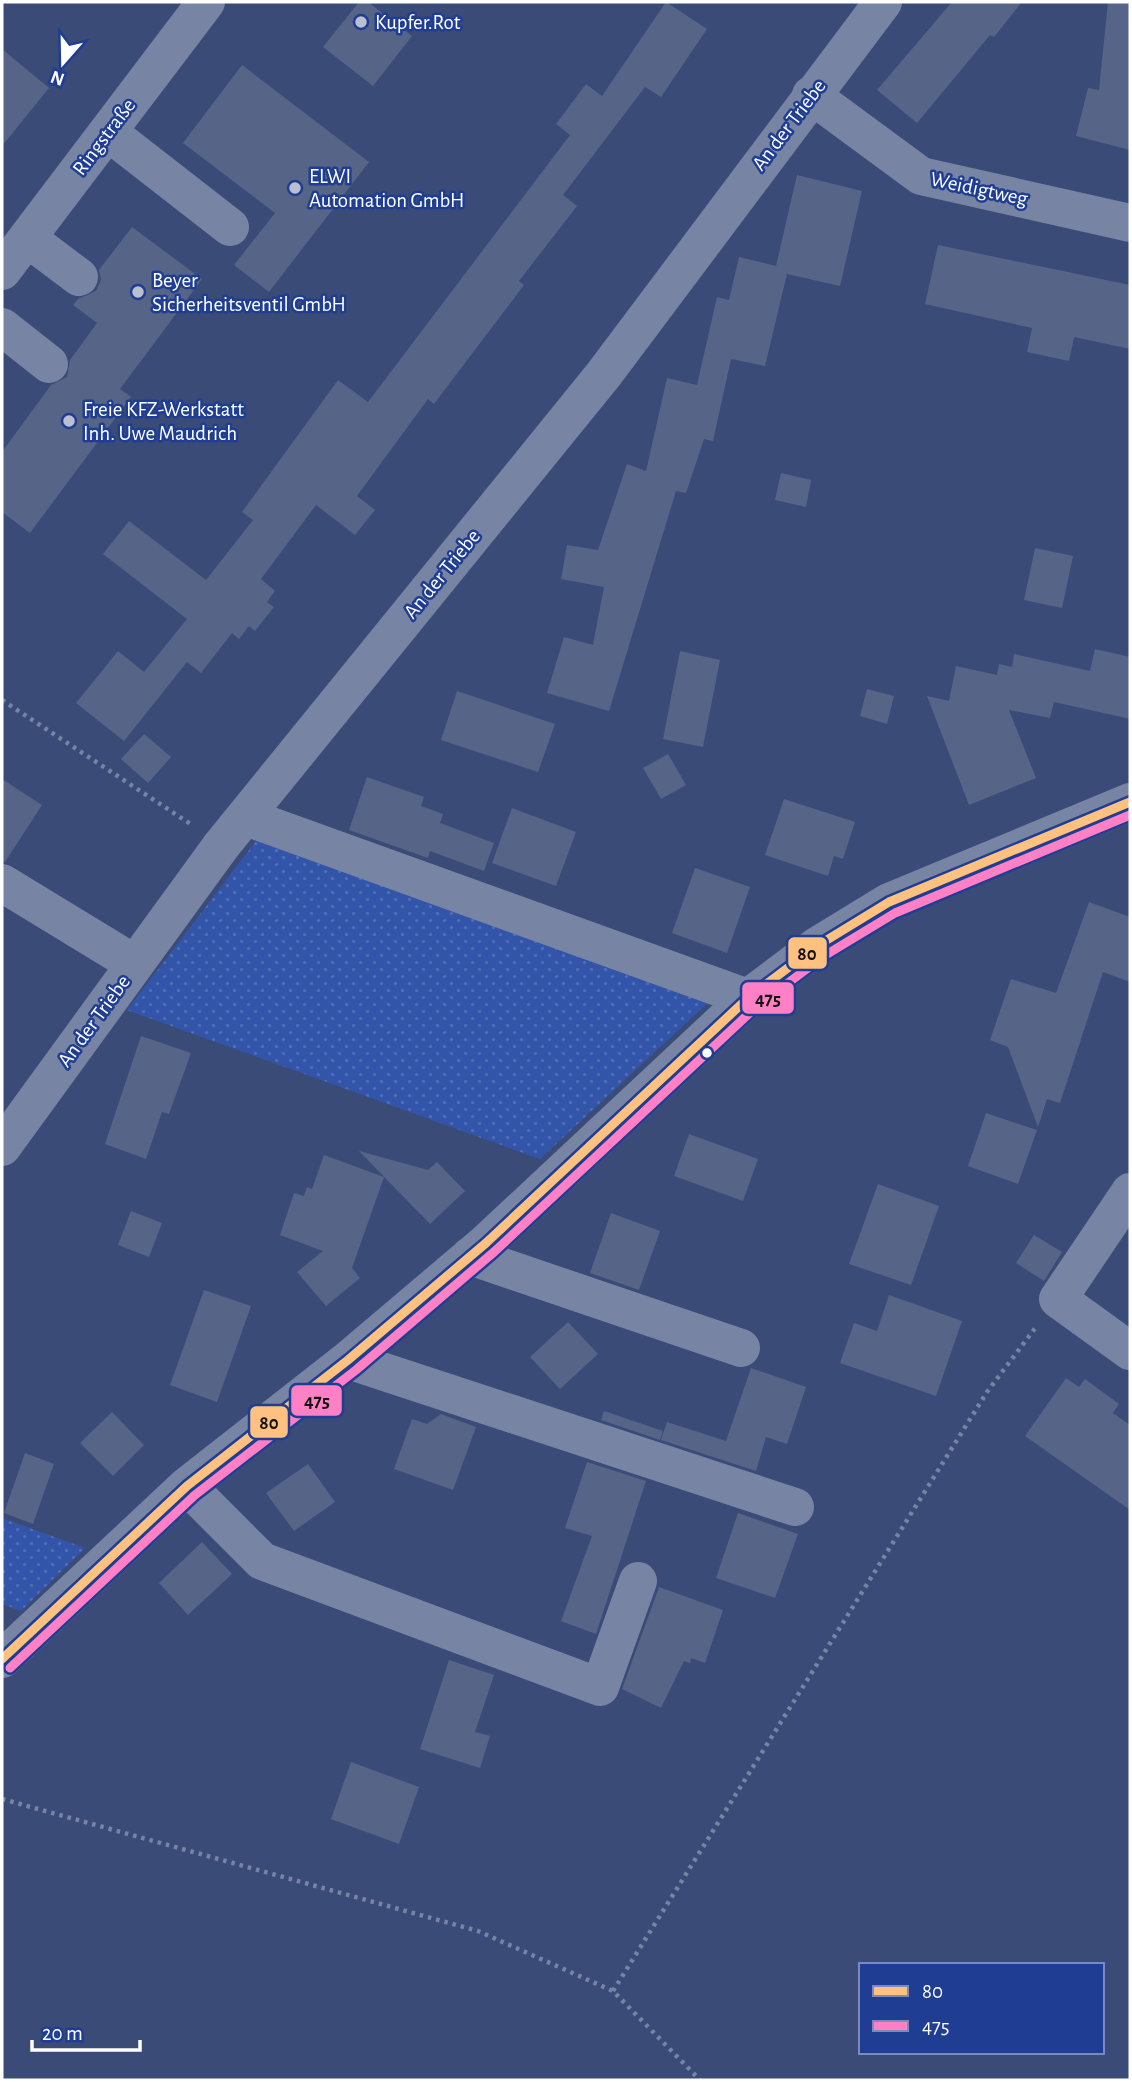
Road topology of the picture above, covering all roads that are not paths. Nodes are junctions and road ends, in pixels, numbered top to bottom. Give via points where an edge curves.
1 (206, 2) edge
2 (883, 2) edge
3 (811, 94) junction
4 (108, 132) junction
5 (1130, 223) edge
6 (230, 227) dead end
7 (27, 238) junction
8 (2, 271) edge
9 (79, 277) dead end
10 (2, 327) edge
11 (49, 364) dead end
12 (1130, 802) edge
13 (246, 817) junction
14 (2, 884) edge
15 (135, 964) junction
16 (748, 998) junction
17 (2, 1147) edge
18 (1130, 1192) edge
19 (470, 1256) junction
20 (741, 1348) dead end
21 (1130, 1351) edge
22 (348, 1360) junction
23 (187, 1486) junction
24 (795, 1507) dead end
25 (638, 1581) dead end
26 (2, 1659) edge

1 - 4 street, Ringstraße
2 - 3 street, An der Triebe
3 - 5 street, Weidigtweg via 921,176
3 - 13 street, An der Triebe via 604,374
4 - 6 street
4 - 7 street, Ringstraße
7 - 8 street, Ringstraße
7 - 9 street
10 - 11 street
12 - 16 street via 889,902 817,946
13 - 15 street, An der Triebe
13 - 16 street
14 - 15 street
15 - 17 street, An der Triebe
16 - 19 street
18 - 21 street via 1058,1299
19 - 20 street
19 - 22 street
22 - 23 street
22 - 24 street
23 - 25 street via 262,1561 600,1687
23 - 26 street

